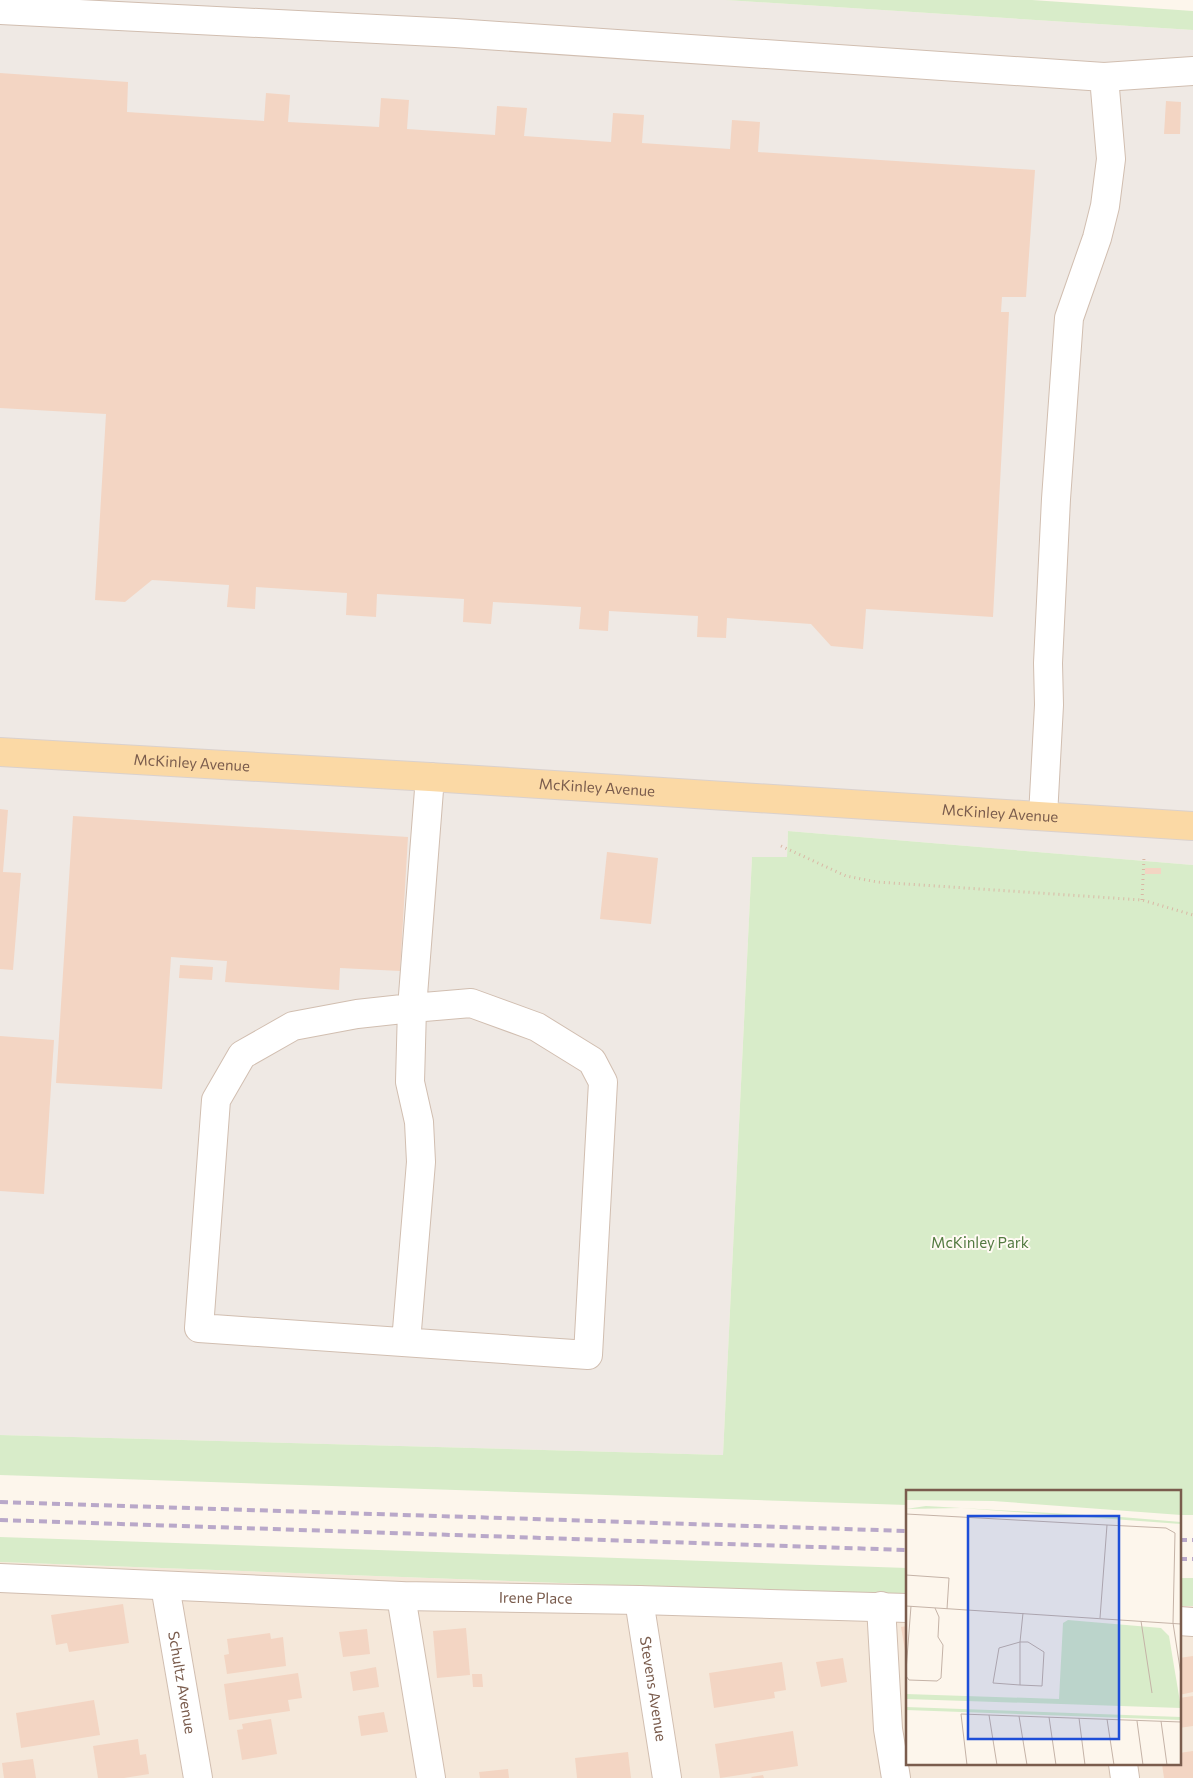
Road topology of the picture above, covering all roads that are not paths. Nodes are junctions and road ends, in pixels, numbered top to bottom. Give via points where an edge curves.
1 (0, 10) edge
2 (1193, 71) edge
3 (1104, 76) junction
4 (0, 752) edge
5 (430, 777) junction
6 (1044, 816) junction
7 (1193, 826) edge
8 (412, 1008) junction
9 (406, 1342) junction
10 (0, 1578) edge
11 (165, 1586) junction
12 (400, 1596) junction
13 (639, 1600) junction
14 (894, 1607) edge
15 (1180, 1621) edge
16 (1193, 1622) edge
17 (198, 1778) edge
18 (431, 1778) edge
19 (667, 1778) edge
20 (896, 1778) edge

1 - 3 street via 455,33
2 - 3 street
3 - 6 street via 1111,160 1105,206 1069,318 1048,663
4 - 5 main road, McKinley Avenue
5 - 6 main road, McKinley Avenue
5 - 8 street
6 - 7 main road, McKinley Avenue
8 - 9 street via 410,1082 419,1122 421,1162
8 - 9 street via 293,1026 242,1055 216,1100 199,1328
8 - 9 street via 471,1003 537,1028 592,1061 602,1082 588,1355
10 - 11 street, Irene Place
11 - 12 street, Irene Place
11 - 17 street, Schultz Avenue
12 - 13 street, Irene Place
12 - 18 street
13 - 14 street, Irene Place
13 - 19 street, Stevens Avenue
14 - 20 street via 888,1729
15 - 16 street

